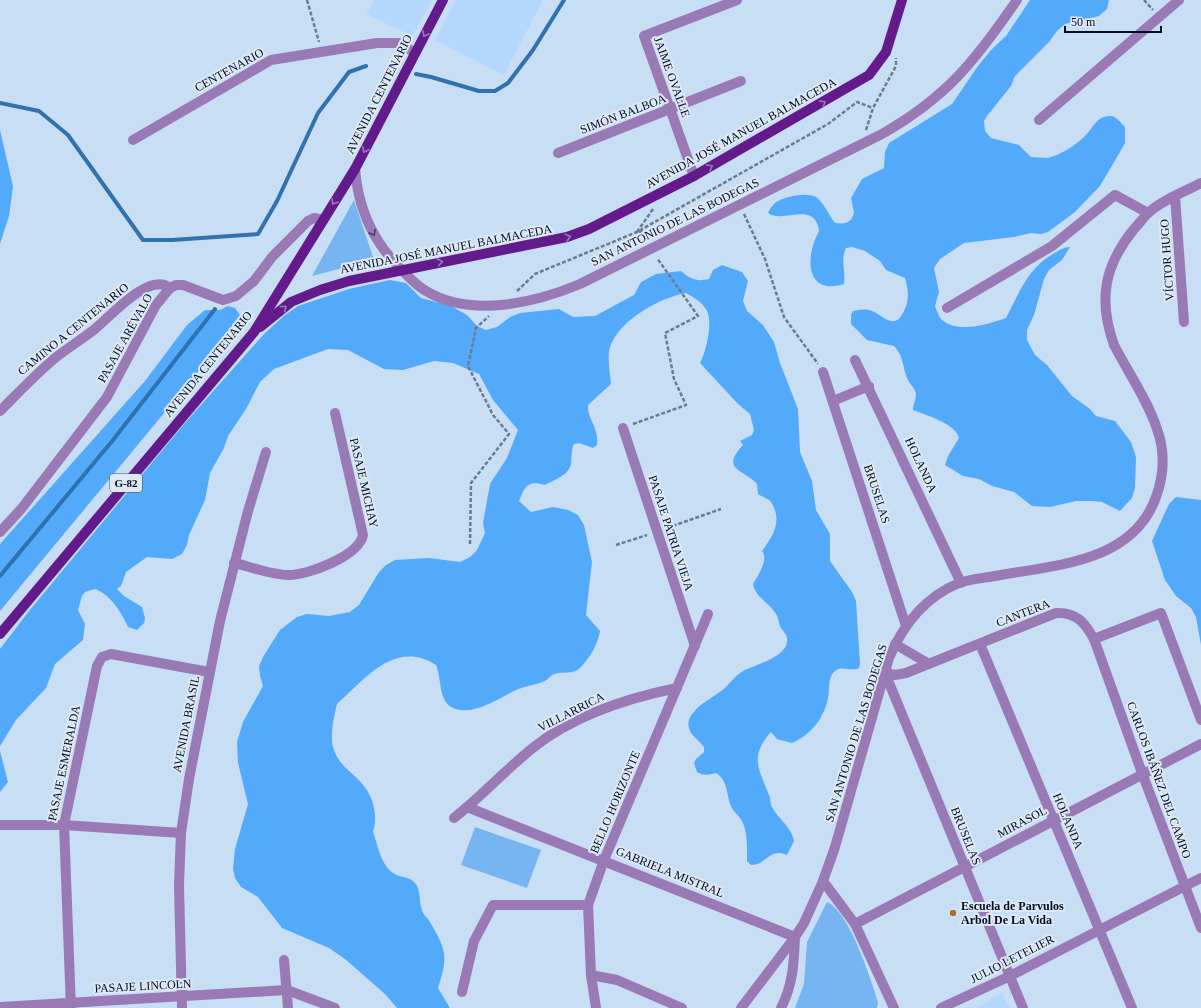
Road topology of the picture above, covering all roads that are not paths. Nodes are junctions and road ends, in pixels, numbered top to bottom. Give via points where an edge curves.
1 (444, 0) edge
2 (737, 0) edge
3 (902, 0) edge
4 (1017, 0) edge
5 (1179, 0) edge
6 (415, 53) junction
7 (740, 81) dead end
8 (670, 110) junction
9 (1039, 120) dead end
10 (133, 140) dead end
11 (558, 153) dead end
12 (355, 169) junction
13 (694, 176) junction
14 (1201, 183) edge
15 (1175, 196) junction
16 (1148, 213) junction
17 (323, 220) junction
18 (402, 270) junction
19 (170, 288) junction
20 (947, 308) dead end
21 (1184, 322) dead end
22 (254, 332) junction
23 (855, 360) dead end
24 (823, 372) road end
25 (869, 386) junction
26 (833, 401) junction
27 (0, 411) edge
28 (335, 414) dead end
29 (623, 428) road end
30 (266, 452) dead end
31 (0, 532) edge
32 (234, 563) junction
33 (961, 583) junction
34 (708, 614) dead end
35 (906, 626) junction
36 (0, 634) edge
37 (1094, 640) junction
38 (895, 644) junction
39 (980, 644) junction
40 (695, 646) junction
41 (929, 664) junction
42 (209, 672) junction
43 (885, 673) junction
44 (678, 688) junction
45 (1201, 720) edge
46 (1201, 744) edge
47 (1142, 773) junction
48 (467, 807) junction
49 (454, 818) dead end
50 (1054, 820) junction
51 (0, 825) edge
52 (64, 825) junction
53 (181, 833) junction
54 (604, 860) junction
55 (964, 867) junction
56 (1201, 878) edge
57 (823, 881) junction
58 (1185, 885) junction
59 (588, 905) junction
60 (855, 924) junction
61 (1201, 928) edge
62 (1100, 929) junction
63 (795, 937) junction
64 (284, 960) dead end
65 (591, 975) junction
66 (1010, 976) junction
67 (287, 990) junction
68 (462, 992) dead end
69 (181, 997) junction
70 (71, 1006) edge
71 (0, 1007) edge
72 (182, 1008) edge
73 (288, 1008) edge
74 (335, 1008) edge
75 (596, 1008) edge
76 (682, 1008) edge
77 (740, 1008) edge
78 (781, 1008) edge
79 (894, 1008) edge
80 (941, 1008) edge
81 (1023, 1008) edge
82 (1132, 1008) edge

1 -> 6 main road, AVENIDA CENTENARIO
2 - 8 street, JAIME OVALLE via 644,36
13 -> 3 main road, AVENIDA JOSÉ MANUEL BALMACEDA via 860,82 876,67 889,46
4 - 18 street, SAN ANTONIO DE LAS BODEGAS via 980,54 953,83 920,110 882,134 561,292 542,298 502,304 458,303 434,296
5 - 9 street
6 - 10 street, CENTENARIO via 399,43 377,43 271,60
6 -> 12 main road, AVENIDA CENTENARIO
7 - 8 street, SIMÓN BALBOA
8 - 11 street, SIMÓN BALBOA
8 - 13 street, JAIME OVALLE
12 -> 17 main road, AVENIDA CENTENARIO
12 -> 18 street, SAN ANTONIO DE LAS BODEGAS via 359,197 368,223 382,248
18 -> 13 main road, AVENIDA JOSÉ MANUEL BALMACEDA via 568,237
14 - 15 street, SAN ANTONIO DE LAS BODEGAS
15 - 16 street, SAN ANTONIO DE LAS BODEGAS
15 - 21 street, VÍCTOR HUGO
16 - 20 street via 1115,195 1052,246
16 - 33 street, SAN ANTONIO DE LAS BODEGAS via 1120,247 1114,259 1107,284 1106,310 1114,345 1152,416 1160,440 1163,458 1162,477 1153,506 1130,536 1105,552 1070,562
17 - 19 street, PASAJE ARÉVALO via 314,218 308,221 272,257 254,281 232,298 219,299 183,285
17 - 22 main road, AVENIDA CENTENARIO
22 -> 18 main road, AVENIDA JOSÉ MANUEL BALMACEDA via 291,302 305,295 342,283
19 - 27 street, CAMINO A CENTENARIO via 162,284 154,286 127,300 102,323 36,374
19 - 31 street, PASAJE ARÉVALO via 156,305 107,397 22,508
22 - 36 main road, AVENIDA CENTENARIO / G-82
23 - 25 street, HOLANDA
24 - 26 street, BRUSELAS
25 - 26 street
25 - 33 street, HOLANDA
26 - 35 street, BRUSELAS
28 - 32 street, PASAJE MICHAY via 363,535 360,543 344,556 296,574 280,574
29 - 40 street, PASAJE PATRIA VIEJA
30 - 32 street, AVENIDA BRASIL
32 - 42 street, AVENIDA BRASIL
33 - 35 street, SAN ANTONIO DE LAS BODEGAS via 927,603
34 - 40 street, BELLO HORIZONTE
35 - 38 street, SAN ANTONIO DE LAS BODEGAS
37 - 39 street, CANTERA via 1079,618 1065,613 1048,616
37 - 45 street via 1161,613
37 - 47 street, CARLOS IBÁÑEZ DEL CAMPO
38 - 41 street
38 - 43 street, SAN ANTONIO DE LAS BODEGAS
39 - 41 street, CANTERA
39 - 50 street, HOLANDA
40 - 44 street, BELLO HORIZONTE
41 - 43 street, CANTERA via 895,675
42 - 52 street, PASAJE ESMERALDA via 111,654 102,657 97,666
42 - 53 street, AVENIDA BRASIL
43 - 55 street, BRUSELAS
43 - 57 street, SAN ANTONIO DE LAS BODEGAS
44 - 48 street, VILLARRICA via 614,705 553,734 534,746
44 - 54 street, BELLO HORIZONTE
46 - 47 street, MIRASOL
47 - 50 street, MIRASOL
47 - 58 street, CARLOS IBÁÑEZ DEL CAMPO
48 - 49 street, VILLARRICA
48 - 54 street, GABRIELA MISTRAL
50 - 55 street, MIRASOL
50 - 62 street, HOLANDA
51 - 52 street
52 - 53 street
52 - 70 street, PASAJE ESMERALDA
53 - 69 street, AVENIDA BRASIL
54 - 59 street, BELLO HORIZONTE
54 - 63 street, GABRIELA MISTRAL
55 - 60 street, MIRASOL
55 - 66 street, BRUSELAS
56 - 58 street, JULIO LETELIER
57 - 60 street
57 - 63 street, SAN ANTONIO DE LAS BODEGAS
58 - 61 street, CARLOS IBÁÑEZ DEL CAMPO
58 - 62 street, JULIO LETELIER
59 - 65 street, BELLO HORIZONTE
59 - 68 street via 493,905 474,941
60 - 79 street
62 - 66 street, JULIO LETELIER
62 - 82 street, HOLANDA
63 - 77 street, SAN ANTONIO DE LAS BODEGAS
63 - 78 street via 793,974
64 - 67 street
65 - 75 street, BELLO HORIZONTE
65 - 76 street via 617,980
66 - 80 street, JULIO LETELIER
66 - 81 street, BRUSELAS
67 - 69 street, PASAJE LINCOLN
67 - 73 street
67 - 74 street
69 - 70 street, PASAJE LINCOLN
69 - 72 street, AVENIDA BRASIL
70 - 71 street, PASAJE LINCOLN

